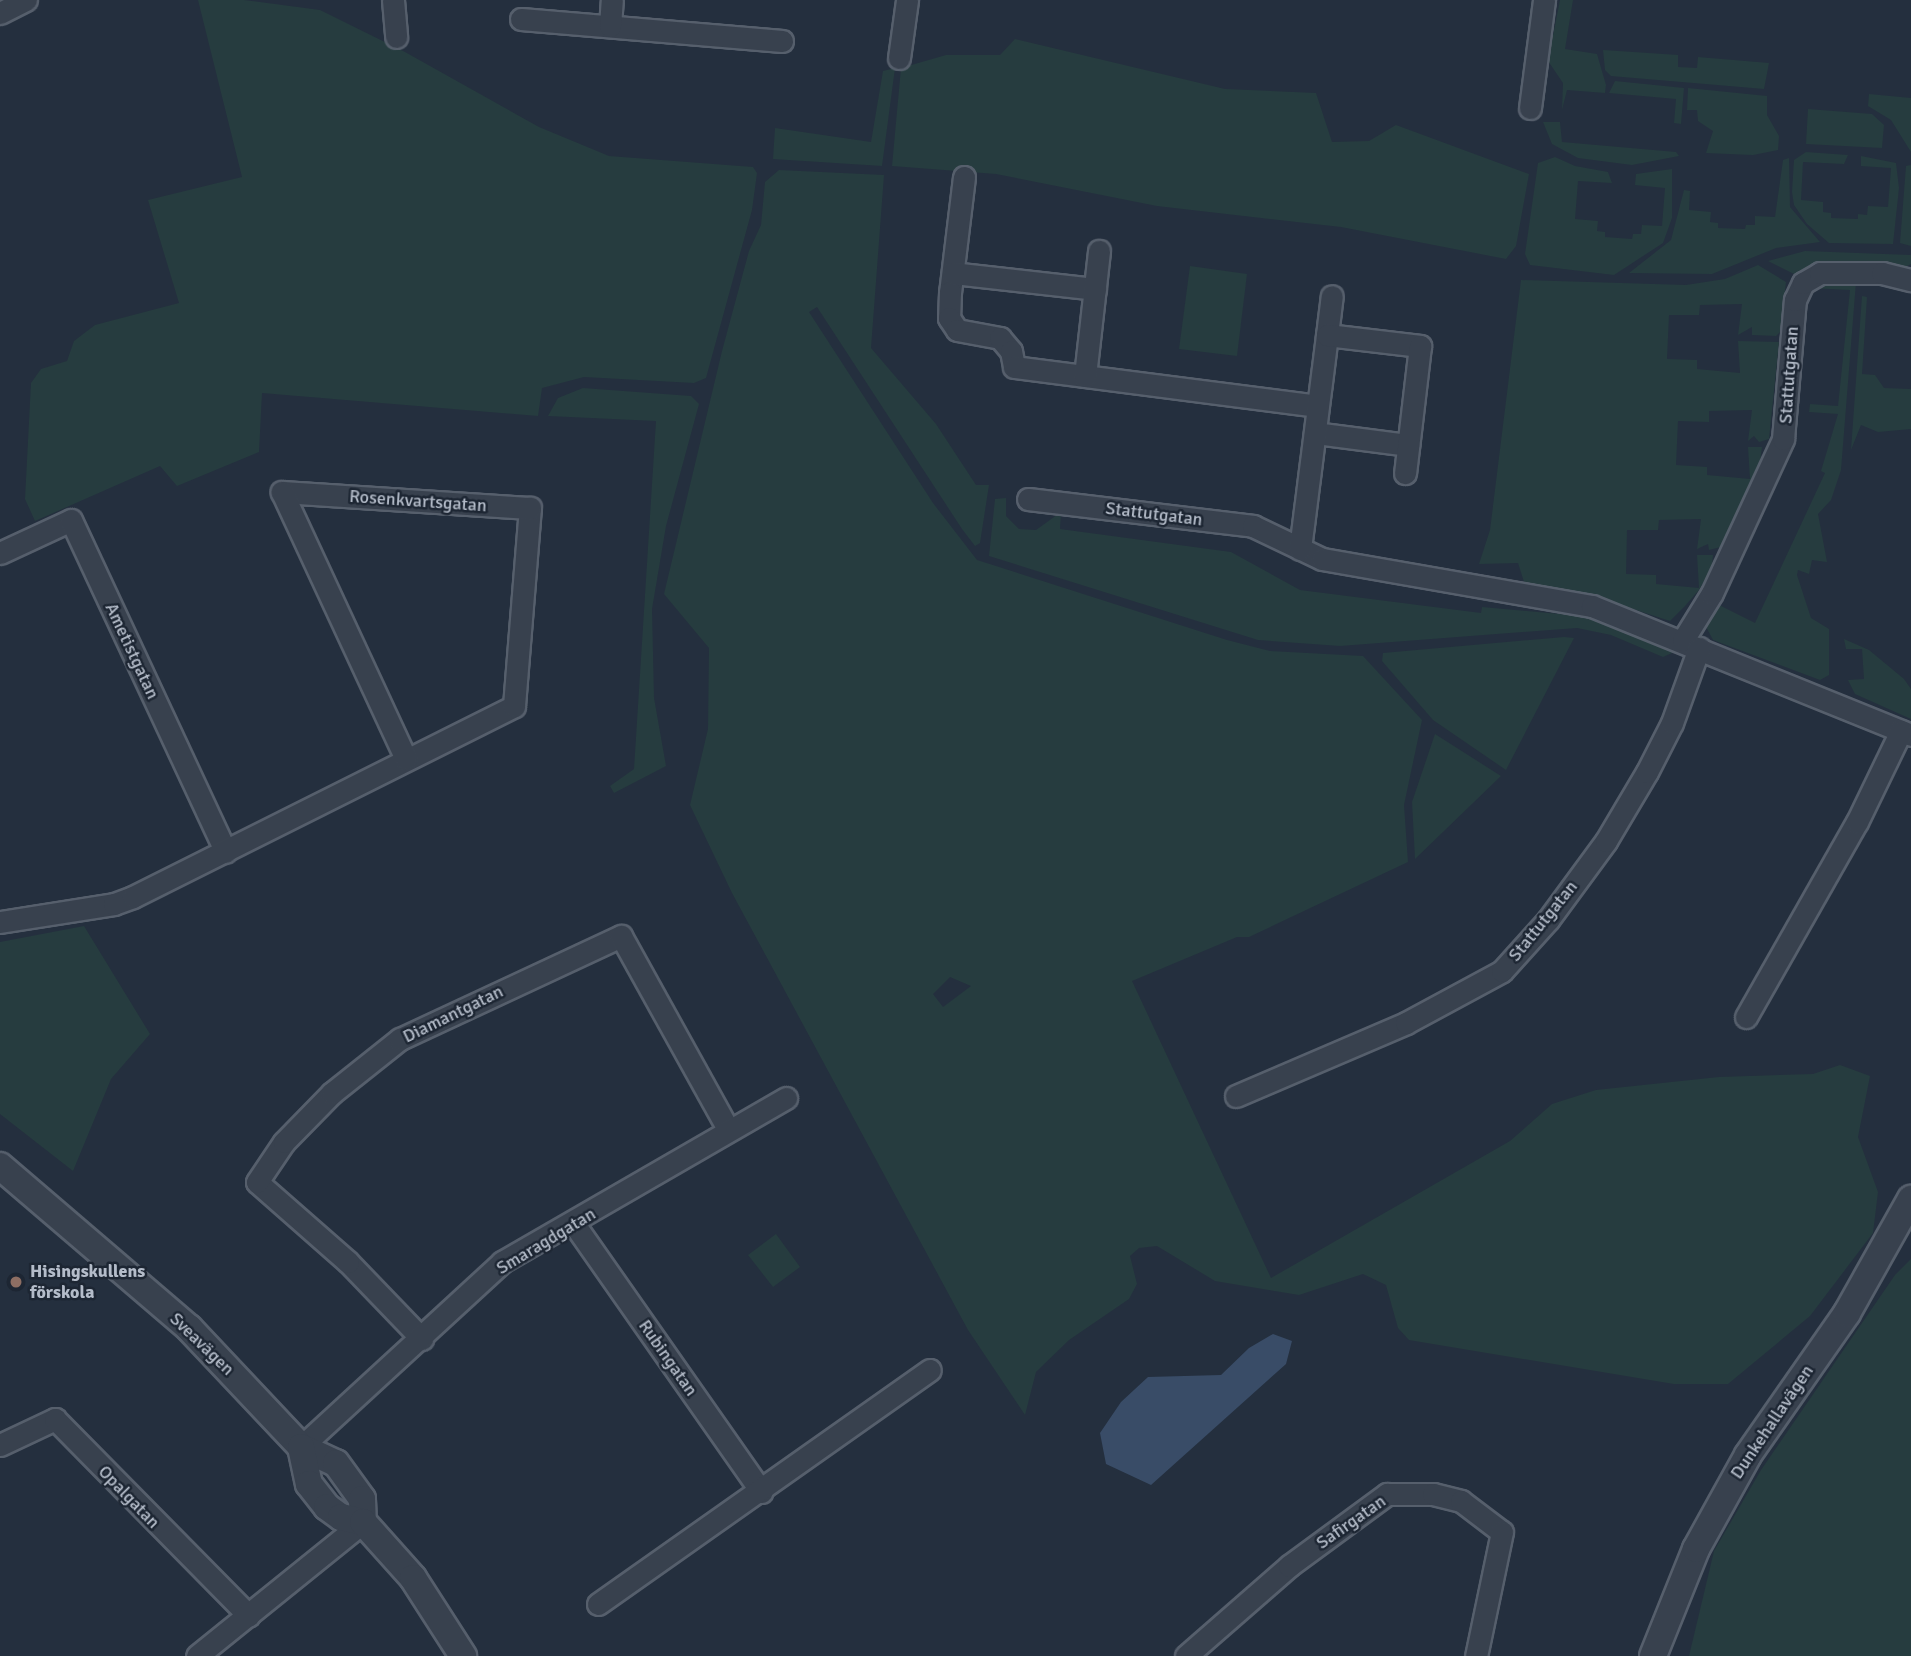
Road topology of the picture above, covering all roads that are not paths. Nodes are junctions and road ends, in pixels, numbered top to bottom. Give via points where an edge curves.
1 (26, 0) edge
2 (393, 0) edge
3 (612, 0) edge
4 (907, 0) edge
5 (1544, 0) edge
6 (0, 13) edge
7 (521, 19) dead end
8 (610, 26) junction
9 (396, 37) dead end
10 (782, 41) dead end
11 (899, 58) dead end
12 (1530, 108) dead end
13 (964, 177) dead end
14 (1100, 251) dead end
15 (953, 273) junction
16 (1911, 280) edge
17 (1095, 289) junction
18 (1332, 296) dead end
19 (1327, 335) junction
20 (1085, 376) junction
21 (1318, 406) junction
22 (1315, 433) junction
23 (1408, 446) junction
24 (1405, 473) dead end
25 (1028, 499) dead end
26 (1300, 548) junction
27 (0, 553) edge
28 (1691, 644) junction
29 (1906, 734) edge
30 (406, 759) junction
31 (226, 852) junction
32 (0, 922) edge
33 (1746, 1017) dead end
34 (1236, 1096) dead end
35 (786, 1098) dead end
36 (729, 1129) junction
37 (0, 1166) edge
38 (1911, 1199) edge
39 (575, 1224) junction
40 (422, 1339) junction
41 (930, 1370) dead end
42 (0, 1445) edge
43 (301, 1447) junction
44 (762, 1492) junction
45 (363, 1522) junction
46 (598, 1604) dead end
47 (249, 1616) junction
48 (211, 1652) edge
49 (463, 1656) edge
50 (1186, 1656) edge
51 (1476, 1656) edge
52 (1653, 1656) edge

1 - 6 street
2 - 9 street
3 - 8 street
4 - 11 street
5 - 12 street
7 - 8 street
8 - 10 street
13 - 15 street
14 - 17 street
15 - 17 street
15 - 20 street via 949,318 957,330 1000,338 1011,351 1014,367
16 - 28 street, Stattutgatan via 1882,273 1820,273 1803,283 1795,300 1783,439
17 - 20 street
18 - 19 street
19 - 21 street
19 - 23 street via 1420,346
20 - 21 street
21 - 22 street
22 - 23 street
22 - 26 street
23 - 24 street
25 - 26 street, Stattutgatan via 1253,526
26 - 28 street, Stattutgatan via 1322,559 1592,606
27 - 31 street, Ametistgatan via 71,520
28 - 29 street, Stattutgatan
28 - 34 street, Stattutgatan via 1672,723 1606,841 1548,920 1502,971 1406,1023
29 - 33 street, Stattutgatan
30 - 30 street, Rosenkvartsgatan via 293,516 282,492 530,508 514,706
30 - 31 street, Rosenkvartsgatan
31 - 32 street, Rosenkvartsgatan via 114,904
35 - 36 street, Smaragdgatan
36 - 39 street, Smaragdgatan
36 - 40 street, Diamantgatan via 621,936 400,1039 332,1093 284,1142 257,1182 348,1262
37 - 43 street, Sveavägen via 189,1328
38 - 52 street, Dunkehallavägen via 1847,1313 1748,1455 1696,1549
39 - 40 street, Smaragdgatan via 502,1262
39 - 44 street, Rubingatan
40 - 43 street, Smaragdgatan
41 - 44 street
42 - 47 street, Opalgatan via 55,1419
43 - 45 street, Sveavägen via 324,1454 355,1484 362,1499
43 - 45 street via 309,1484 327,1507 341,1517
44 - 46 street
45 - 47 street
45 - 49 street via 413,1578
47 - 48 street
50 - 51 street, Safirgatan via 1289,1566 1387,1494 1433,1494 1461,1501 1502,1532

